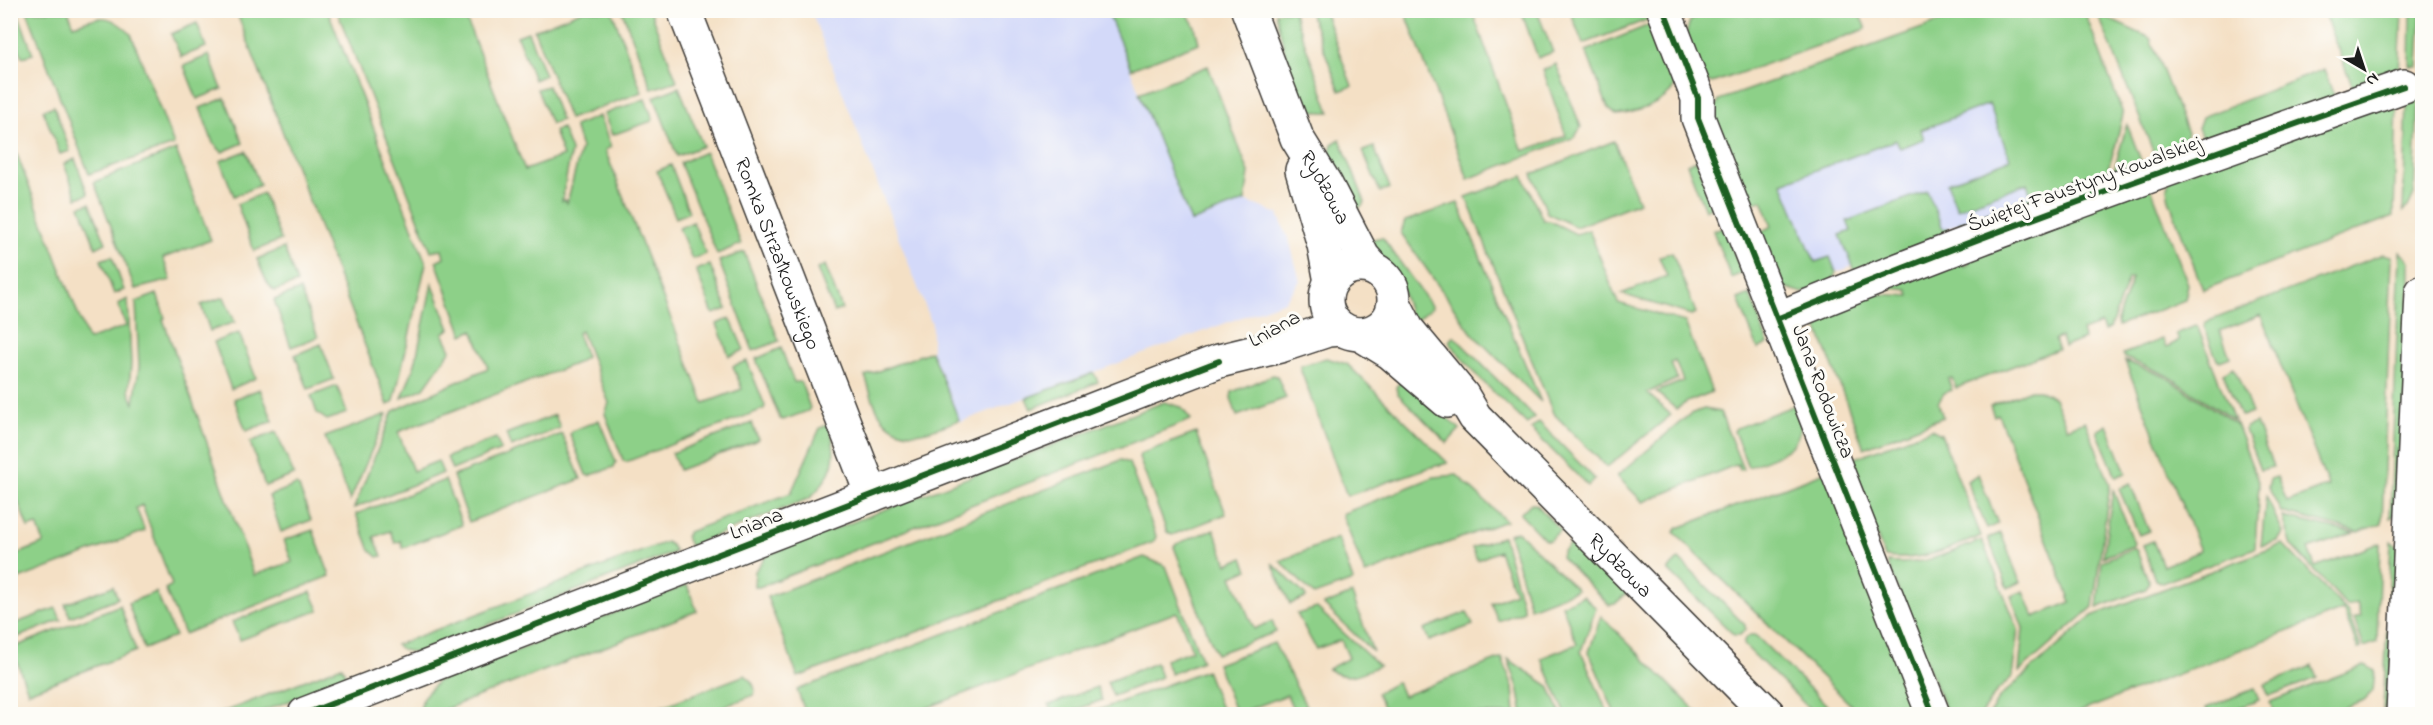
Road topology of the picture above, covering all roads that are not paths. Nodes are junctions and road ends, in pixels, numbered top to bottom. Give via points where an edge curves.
1 (684, 10) edge
2 (1248, 10) edge
3 (1664, 10) edge
4 (2404, 86) dead end
5 (1297, 138) junction
6 (1372, 267) junction
7 (1329, 287) junction
8 (2422, 292) edge
9 (1395, 305) junction
10 (1779, 318) junction
11 (1351, 332) junction
12 (1219, 361) junction
13 (1474, 417) junction
14 (872, 495) junction
15 (306, 714) edge
16 (1768, 714) edge
17 (1933, 714) edge
18 (2403, 714) edge

1 - 14 street, Romka Strzałkowskiego
2 - 5 street, Rydzowa
3 - 10 street, Jana Rodowicza via 1698,98 1698,118
4 - 10 street, Świętej Faustyny Kowalskiej via 2130,183
5 - 6 street, Rydzowa via 1316,166 1363,258
5 - 7 street, Rydzowa via 1324,245
6 - 7 street via 1349,267
6 - 9 street via 1390,282
7 - 11 street via 1329,315
7 - 12 street, Lniana via 1299,316
8 - 18 street
9 - 11 street via 1383,326 1372,332
9 - 13 street, Rydzowa via 1407,329 1462,395
10 - 17 street, Jana Rodowicza
11 - 12 street, Lniana via 1328,330
11 - 13 street, Rydzowa via 1391,353 1445,400
12 - 14 street, Lniana
13 - 16 street, Rydzowa
14 - 15 street, Lniana

